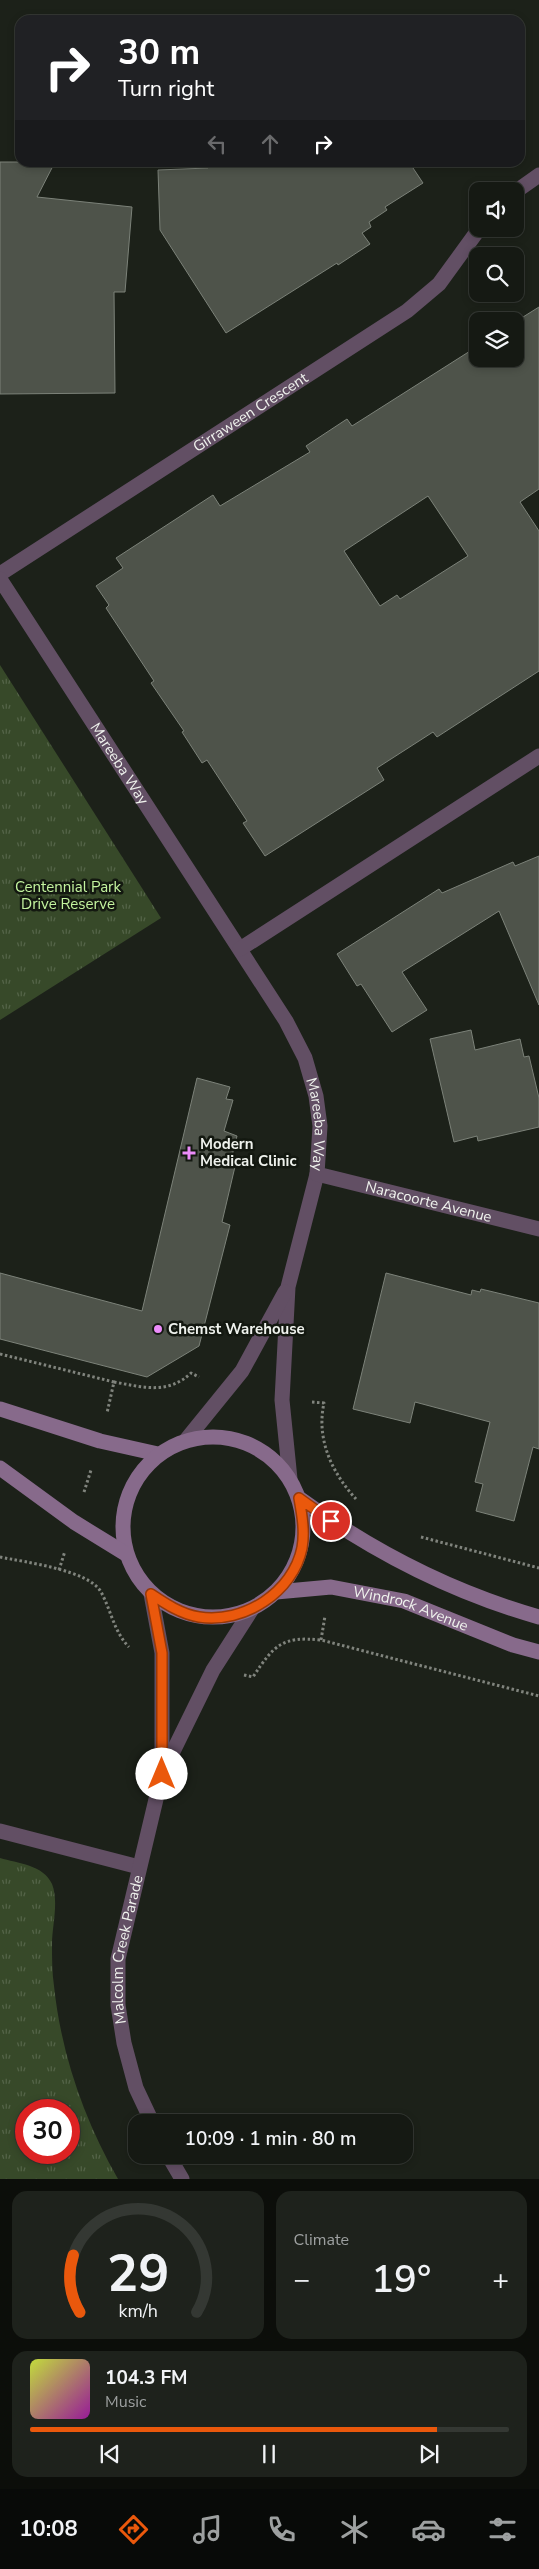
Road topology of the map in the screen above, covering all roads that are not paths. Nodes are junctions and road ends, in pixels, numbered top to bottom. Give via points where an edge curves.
1 (539, 175) edge
2 (524, 186) edge
3 (473, 237) edge
4 (0, 574) edge
5 (0, 579) edge
6 (539, 756) edge
7 (240, 949) junction
8 (317, 1174) junction
9 (539, 1229) edge
10 (288, 1287) junction
11 (0, 1409) edge
12 (186, 1440) junction
13 (158, 1454) junction
14 (0, 1468) edge
15 (290, 1479) junction
16 (299, 1498) junction
17 (126, 1554) junction
18 (276, 1592) junction
19 (151, 1594) junction
20 (252, 1610) junction
21 (539, 1617) edge
22 (539, 1652) edge
23 (162, 1774) junction
24 (0, 1831) edge
25 (139, 1867) junction
26 (148, 2114) edge
27 (173, 2164) edge
28 (182, 2179) edge

1 - 2 street
3 - 4 street, Girraween Crescent via 440,284 408,311
5 - 7 street, Mareeba Way
6 - 7 street
7 - 8 street, Mareeba Way via 286,1021 305,1058 316,1096 320,1126
8 - 9 street, Naracoorte Avenue
8 - 10 street, Mareeba Way
10 - 12 street, Mareeba Way via 242,1371
10 - 15 street, Mareeba Way via 282,1400
11 - 13 street via 100,1441
12 - 13 street
12 - 15 street via 216,1436 244,1442 270,1457
13 - 17 street via 138,1474 126,1499 122,1527
14 - 17 street via 74,1522
15 - 16 street
16 - 18 street via 304,1523 302,1548 292,1572
16 - 21 street via 346,1532 441,1583
17 - 19 street via 136,1576
18 - 20 street
18 - 22 street, Windrock Avenue via 331,1587 404,1601 513,1645
19 - 20 street via 174,1609 199,1617 226,1617
19 - 23 street, Malcolm Creek Parade via 162,1653
20 - 23 street, Malcolm Creek Parade via 214,1670
23 - 25 street, Malcolm Creek Parade
24 - 25 street
25 - 26 street, Malcolm Creek Parade via 118,1959 118,2005 136,2088
27 - 28 street

